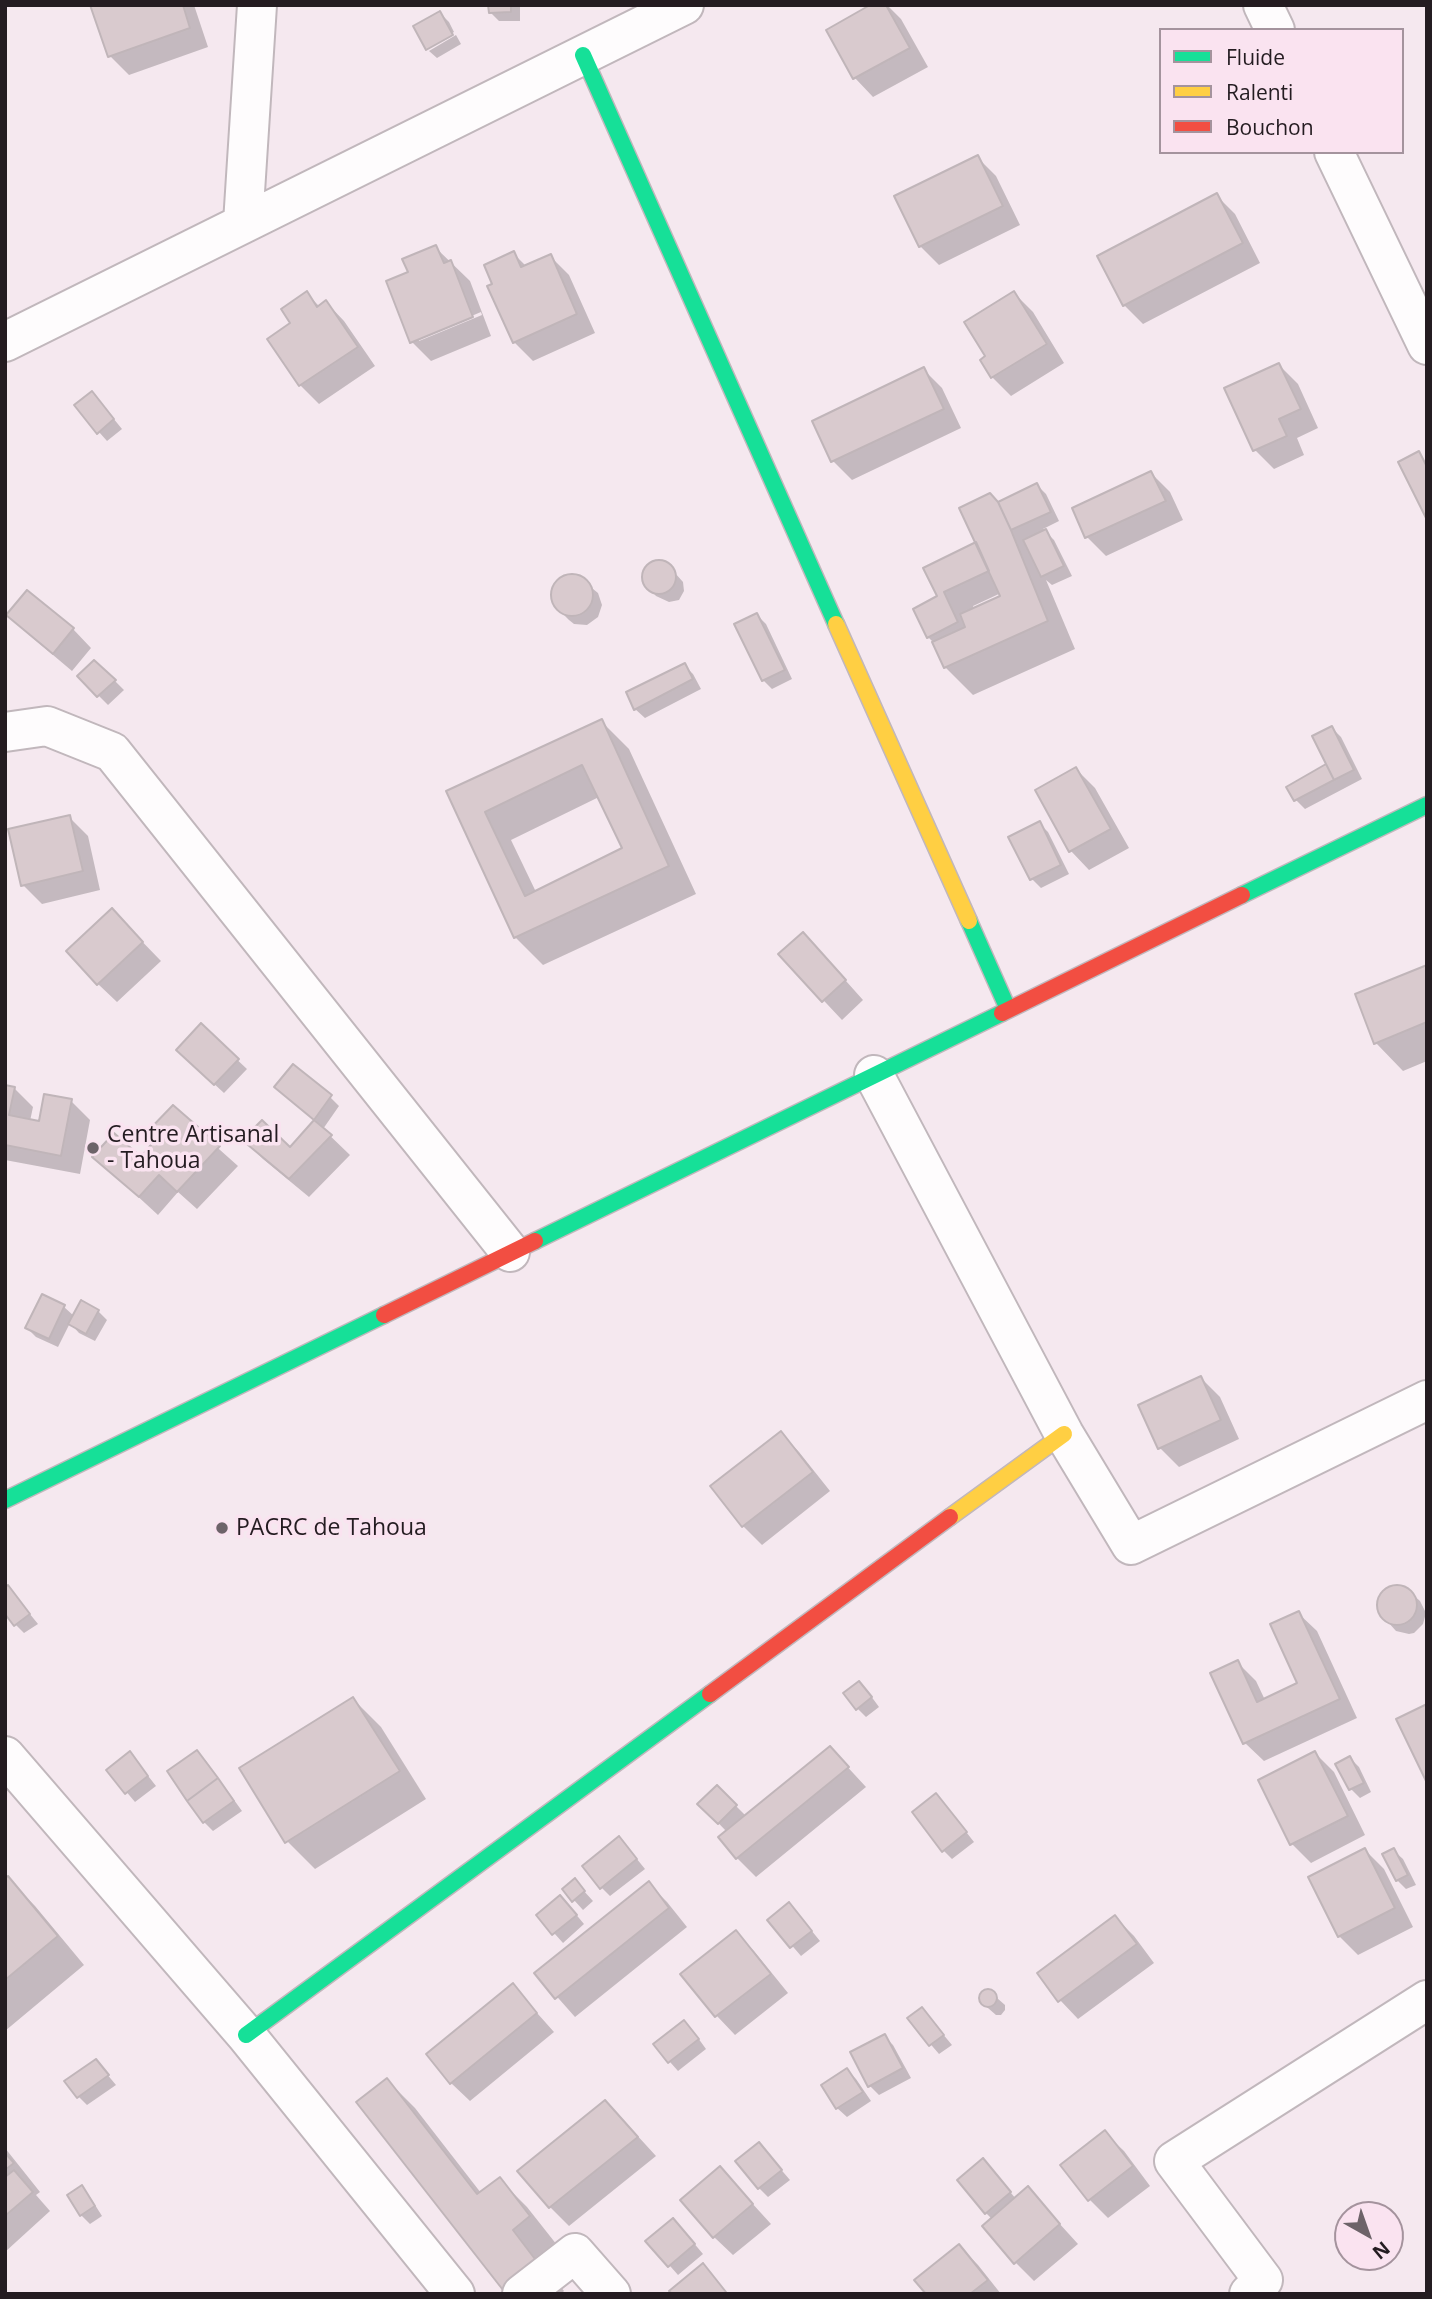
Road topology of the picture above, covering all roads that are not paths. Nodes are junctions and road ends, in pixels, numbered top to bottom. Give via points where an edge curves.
1 (257, 5) edge
2 (684, 5) edge
3 (1263, 5) edge
4 (1274, 28) edge
5 (583, 55) junction
6 (1335, 154) edge
7 (243, 223) junction
8 (5, 342) edge
9 (1427, 345) edge
10 (5, 732) edge
11 (1427, 806) edge
12 (1008, 1009) junction
13 (874, 1075) junction
14 (510, 1252) junction
15 (1427, 1400) edge
16 (1064, 1434) junction
17 (5, 1500) edge
18 (5, 1756) edge
19 (1427, 2000) edge
20 (246, 2035) junction
21 (455, 2294) edge
22 (522, 2294) edge
23 (611, 2294) edge
24 (1249, 2294) edge

1 - 7 street
2 - 5 street
3 - 4 street
5 - 7 street
5 - 12 street
6 - 9 street
7 - 8 street
10 - 14 street via 47,726 112,752
11 - 12 street
12 - 13 street
13 - 14 street
13 - 16 street
14 - 17 street
15 - 16 street via 1131,1545
16 - 20 street
18 - 20 street
19 - 24 street via 1174,2161 1263,2280
20 - 21 street
22 - 23 street via 575,2253

